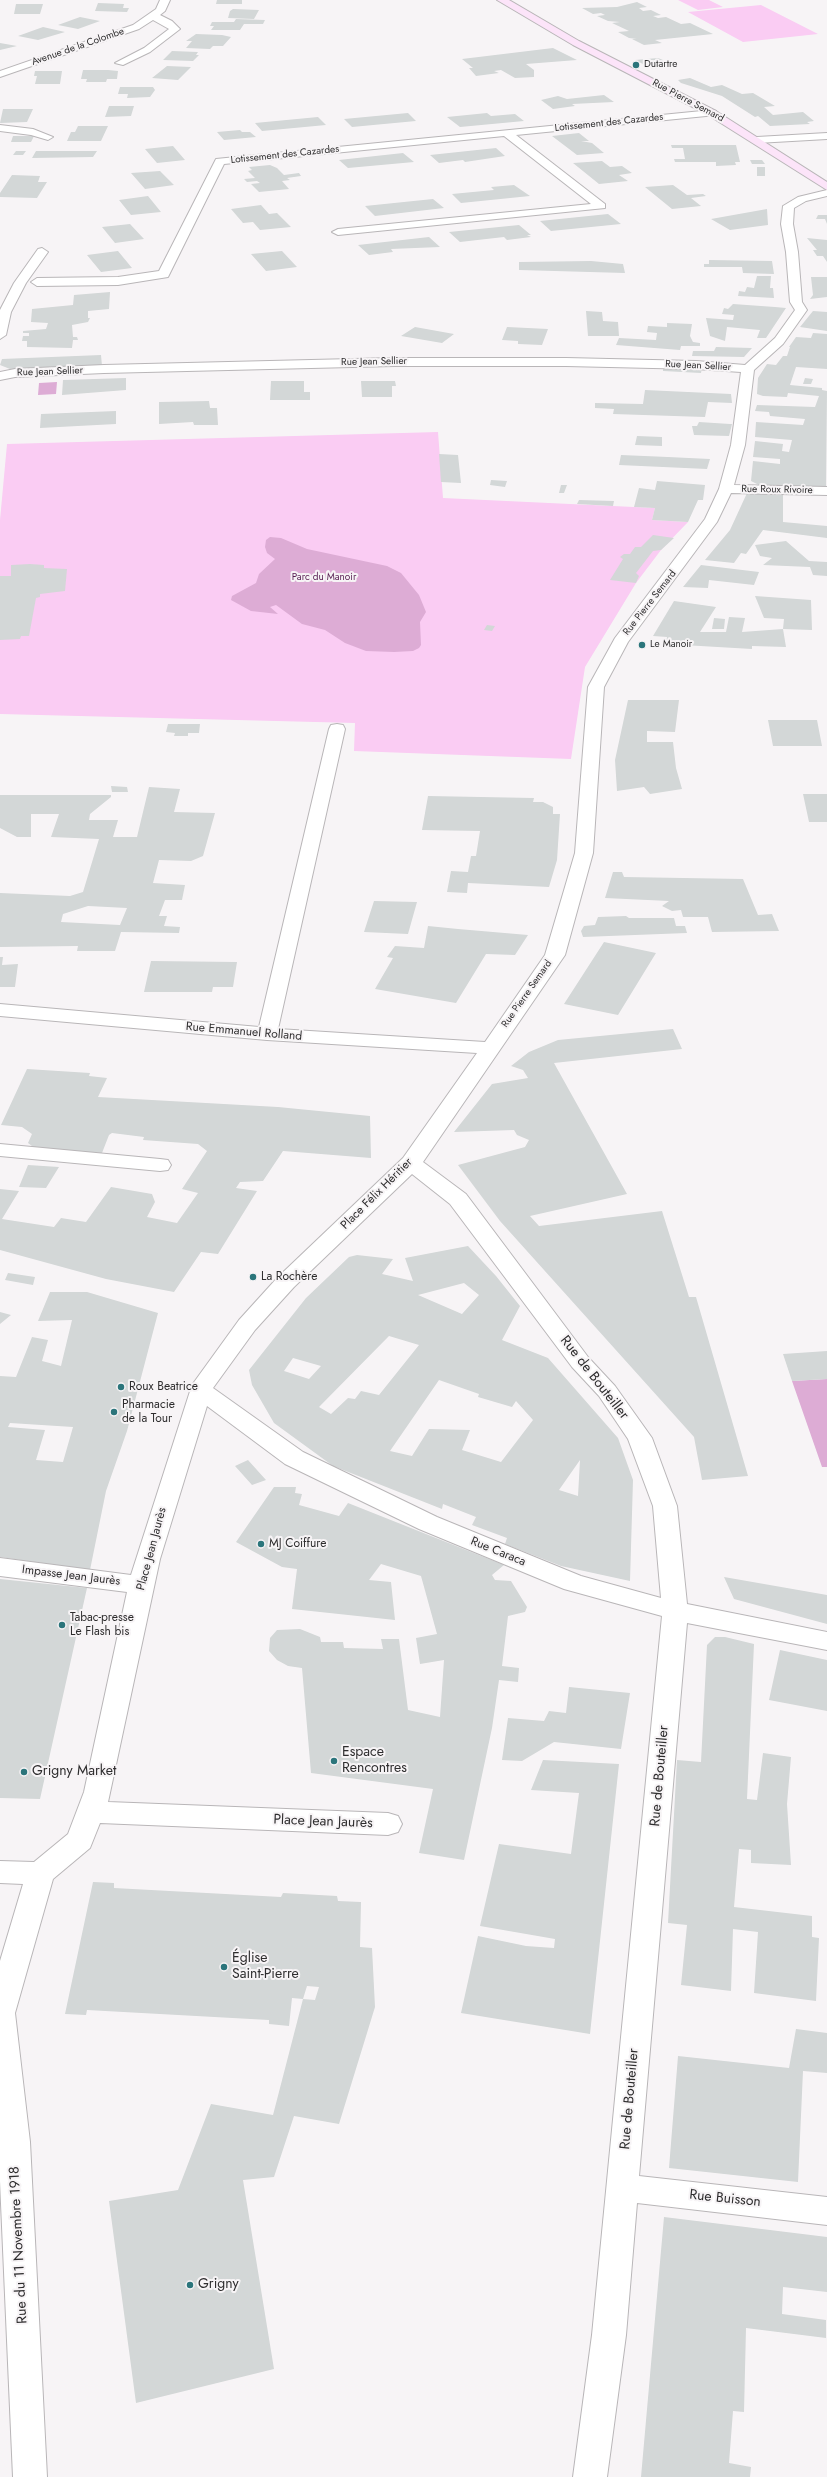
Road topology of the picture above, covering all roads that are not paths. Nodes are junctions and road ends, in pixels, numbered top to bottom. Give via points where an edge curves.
1 (165, 0) edge
2 (502, 0) edge
3 (153, 16) junction
4 (120, 63) dead end
5 (3, 71) edge
6 (712, 113) junction
7 (0, 128) edge
8 (506, 133) junction
9 (827, 136) edge
10 (48, 137) dead end
11 (757, 140) junction
12 (827, 187) edge
13 (827, 193) edge
14 (338, 232) dead end
15 (42, 252) dead end
16 (37, 282) dead end
17 (0, 335) edge
18 (748, 369) junction
19 (0, 376) edge
20 (726, 489) junction
21 (827, 490) edge
22 (337, 729) dead end
23 (0, 1010) edge
24 (267, 1034) junction
25 (489, 1048) junction
26 (0, 1150) edge
27 (411, 1163) junction
28 (160, 1165) dead end
29 (247, 1325) joint
30 (200, 1390) junction
31 (0, 1567) edge
32 (141, 1585) junction
33 (675, 1611) junction
34 (827, 1641) edge
35 (90, 1812) junction
36 (388, 1824) dead end
37 (0, 1872) edge
38 (40, 1873) junction
39 (0, 2013) edge
40 (623, 2188) junction
41 (827, 2210) edge
42 (30, 2477) edge
43 (590, 2477) edge

1 - 3 street, Avenue de la Colombe via 160,11
2 - 6 main road, Rue Pierre Semard via 576,43
3 - 4 street via 169,23 175,29 147,50
3 - 5 street, Avenue de la Colombe via 136,27
6 - 8 street, Lotissement des Cazardes
6 - 11 main road, Rue Pierre Semard
7 - 10 street via 33,132
8 - 14 street via 601,206
8 - 16 street, Lotissement des Cazardes via 220,161 164,274 118,281
9 - 11 street
11 - 12 main road, Rue Pierre Semard
13 - 18 street via 802,199 789,206 787,224 796,302 801,310 778,341
15 - 17 street via 20,282 5,312
18 - 19 street, Rue Jean Sellier via 574,362 394,362 89,370
18 - 20 street, Rue Pierre Semard via 738,445
20 - 21 street, Rue Roux Rivoire
20 - 25 street, Rue Pierre Semard via 712,519 621,641 596,687 584,853 555,955
22 - 24 street
23 - 24 street, Rue Emmanuel Rolland
24 - 25 street, Rue Emmanuel Rolland
25 - 27 street, Place Félix Héritier
26 - 28 street
27 - 29 street, Place Félix Héritier via 286,1282
27 - 33 street, Rue de Bouteiller via 458,1199 580,1362 608,1391 640,1438 665,1506
29 - 30 street, Place Jean Jaurès
30 - 32 street, Place Jean Jaurès via 146,1559
30 - 33 street, Rue Caraca via 294,1458 428,1523 573,1583
31 - 32 street, Impasse Jean Jaurès
32 - 35 street, Place Jean Jaurès via 98,1792
33 - 34 street, Rue Caraca
33 - 40 street, Rue de Bouteiller via 629,2097
35 - 36 street, Place Jean Jaurès
35 - 38 street, Place Jean Jaurès via 80,1840
37 - 38 street
38 - 39 street, Rue du 11 Novembre 1918
39 - 42 street, Rue du 11 Novembre 1918 via 14,2142
40 - 41 street, Rue Buisson
40 - 43 street, Rue de Bouteiller via 609,2335

